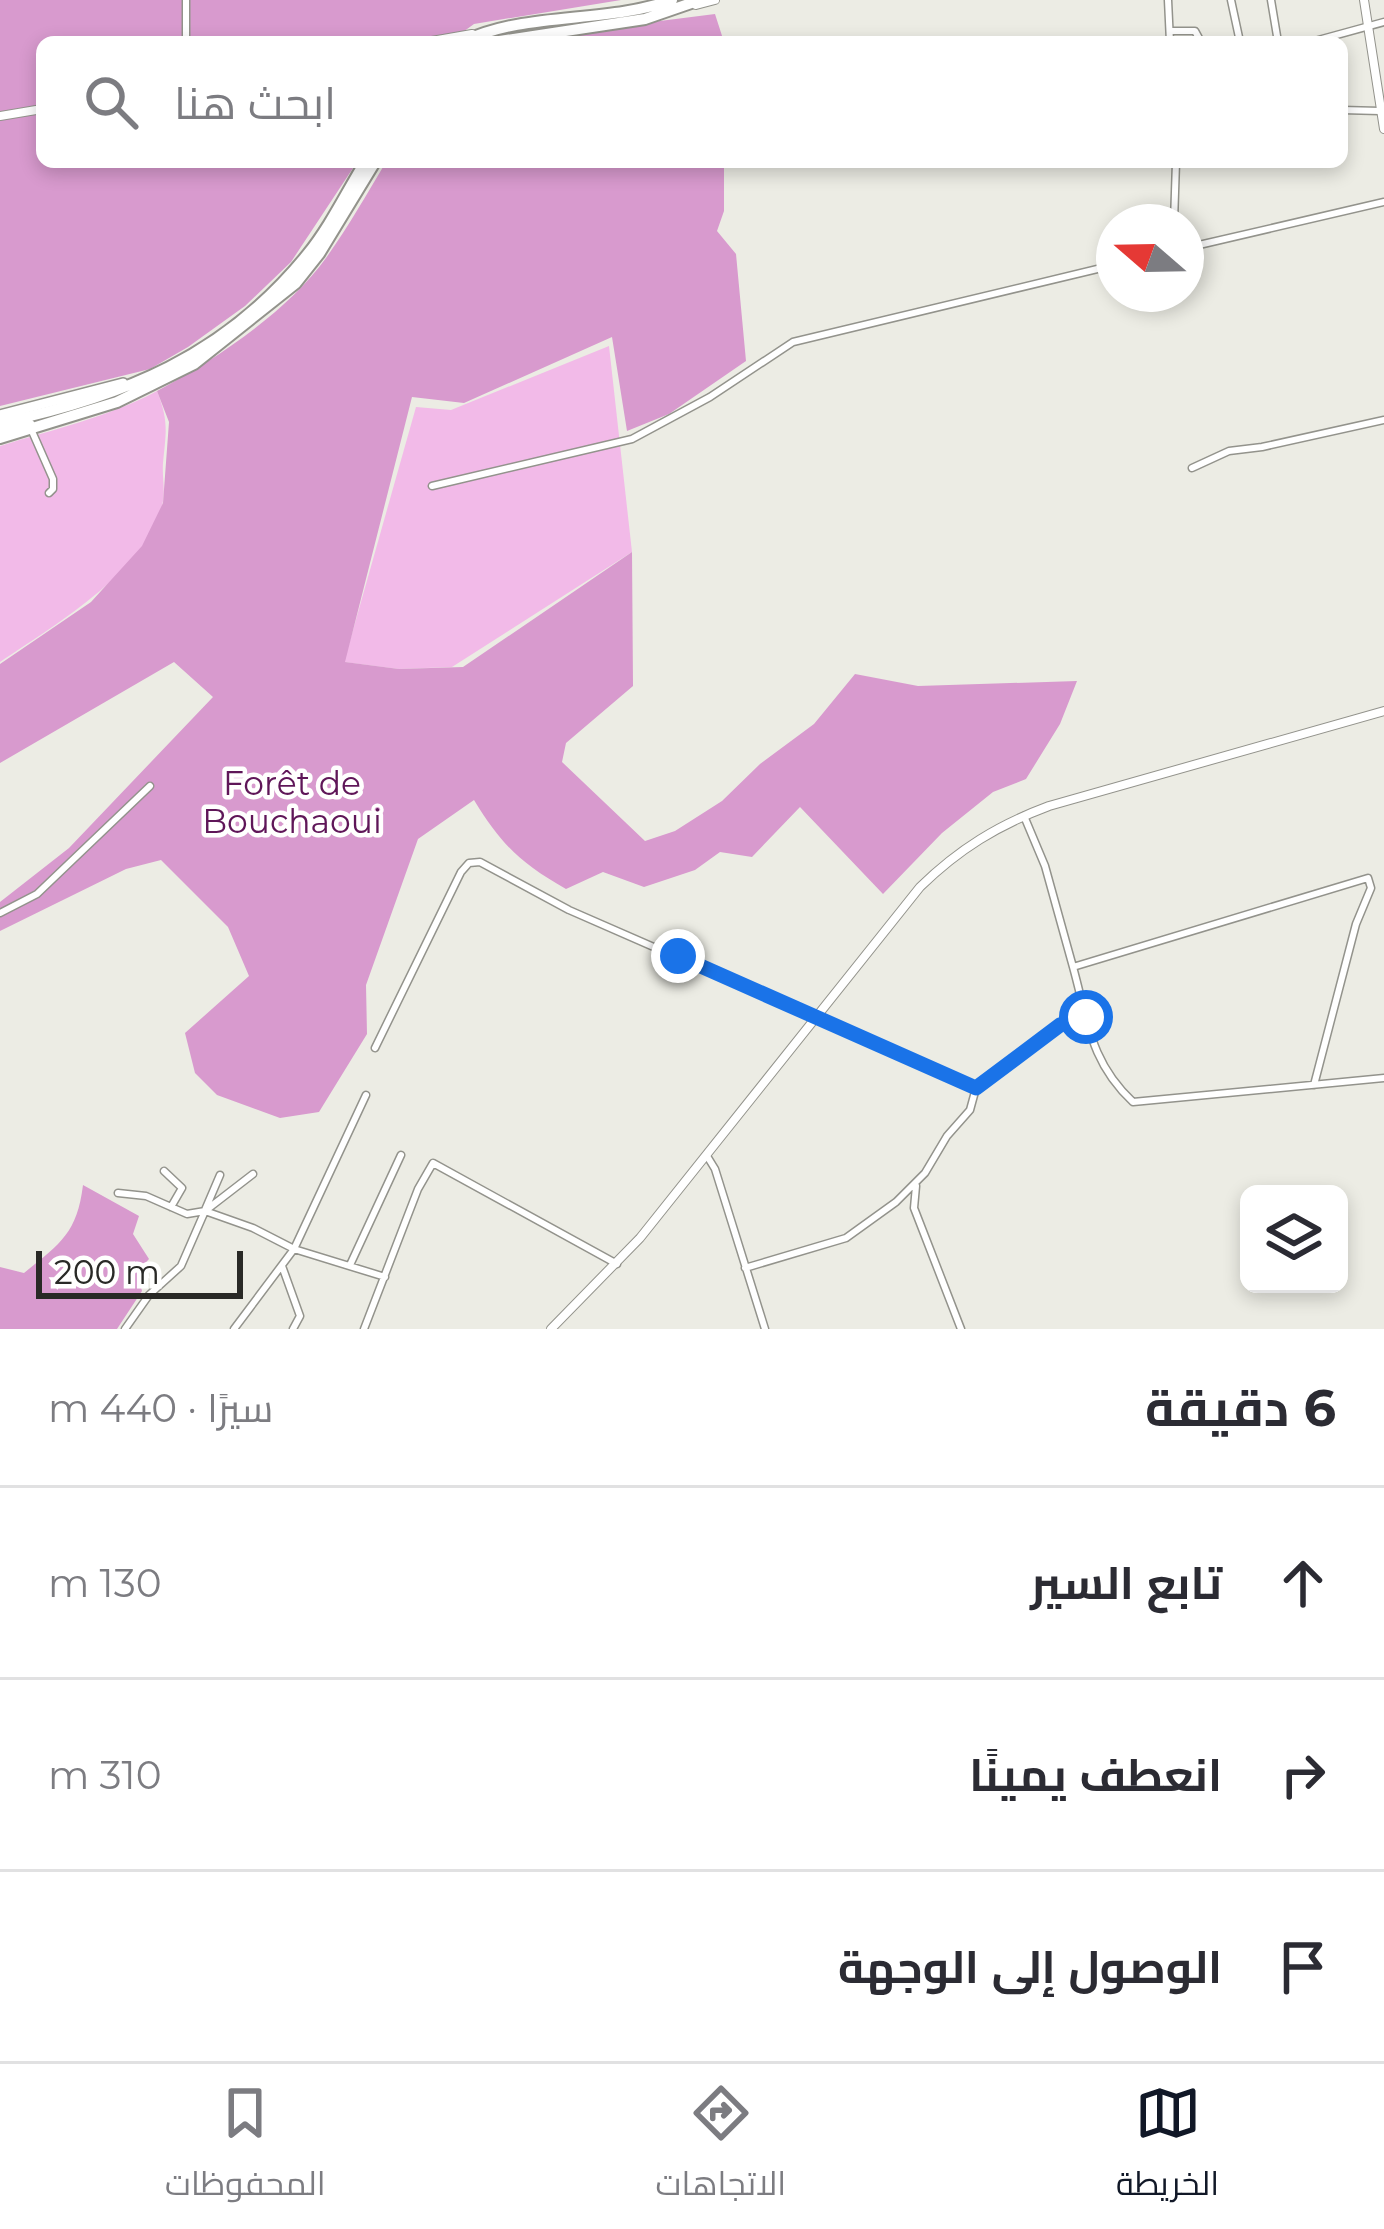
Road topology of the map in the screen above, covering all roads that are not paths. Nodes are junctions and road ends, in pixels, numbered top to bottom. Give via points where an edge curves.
1 (186, 0) edge
2 (672, 0) edge
3 (715, 0) edge
4 (1168, 0) edge
5 (1231, 0) edge
6 (1271, 0) edge
7 (1364, 0) edge
8 (694, 3) edge
9 (1384, 22) edge
10 (1368, 25) junction
11 (1170, 32) junction
12 (186, 36) edge
13 (494, 36) edge
14 (498, 36) edge
15 (1170, 36) edge
16 (1198, 36) edge
17 (1239, 36) edge
18 (1277, 36) edge
19 (1331, 36) edge
20 (36, 110) edge
21 (1348, 110) edge
22 (1382, 111) edge
23 (0, 116) edge
24 (1384, 129) edge
25 (361, 168) edge
26 (371, 168) edge
27 (1177, 168) edge
28 (1384, 202) edge
29 (1175, 204) edge
30 (1204, 244) edge
31 (1096, 269) edge
32 (96, 409) junction
33 (1384, 420) edge
34 (0, 427) edge
35 (31, 429) junction
36 (1192, 468) dead end
37 (432, 487) dead end
38 (49, 493) dead end
39 (1384, 710) edge
40 (150, 786) dead end
41 (1024, 816) junction
42 (0, 913) edge
43 (1073, 967) junction
44 (819, 1016) junction
45 (1086, 1017) junction
46 (376, 1048) dead end
47 (1384, 1078) edge
48 (1314, 1085) junction
49 (976, 1088) junction
50 (365, 1095) dead end
51 (401, 1155) dead end
52 (706, 1156) junction
53 (164, 1171) dead end
54 (253, 1174) dead end
55 (220, 1175) dead end
56 (916, 1182) junction
57 (118, 1192) dead end
58 (171, 1207) junction
59 (205, 1211) junction
60 (293, 1249) junction
61 (617, 1264) junction
62 (350, 1265) junction
63 (282, 1267) junction
64 (745, 1268) junction
65 (385, 1277) junction
66 (125, 1329) edge
67 (235, 1329) edge
68 (293, 1329) edge
69 (364, 1329) edge
70 (551, 1329) edge
71 (765, 1329) edge
72 (962, 1329) edge

1 - 12 street
2 - 13 highway
3 - 8 main road
4 - 11 street
5 - 17 street
6 - 18 street
7 - 10 main road
8 - 14 highway via 645,19
9 - 10 street
10 - 19 street
10 - 22 main road
11 - 15 street
11 - 16 street
20 - 23 main road
21 - 22 street
22 - 24 main road
25 - 34 highway via 295,269 232,325 110,396
26 - 32 highway via 319,254 274,302 175,376
27 - 29 street
28 - 30 street
31 - 37 street via 793,342 632,439
32 - 34 main road
32 - 35 highway
33 - 36 street via 1247,446
34 - 35 highway
35 - 38 street via 53,479
39 - 41 main road
40 - 42 street via 38,894
41 - 43 street
41 - 44 main road via 970,843 920,886
43 - 45 street
43 - 48 street via 1368,878
44 - 46 street via 470,862
44 - 49 street
44 - 52 main road
45 - 48 street via 1108,1079 1132,1102
45 - 49 street via 1060,1025
47 - 48 street
49 - 56 street via 970,1110
50 - 60 street
51 - 62 street
52 - 61 main road
52 - 64 street
53 - 58 street via 182,1188
54 - 59 street
55 - 59 street
56 - 64 street via 846,1238
56 - 72 street via 914,1208
57 - 58 street
58 - 59 street
59 - 60 street
59 - 66 street via 181,1266
60 - 62 street
60 - 63 street
61 - 65 street via 433,1163
61 - 70 main road
62 - 65 street
63 - 67 street
63 - 68 street via 300,1316
64 - 71 street
65 - 69 street

